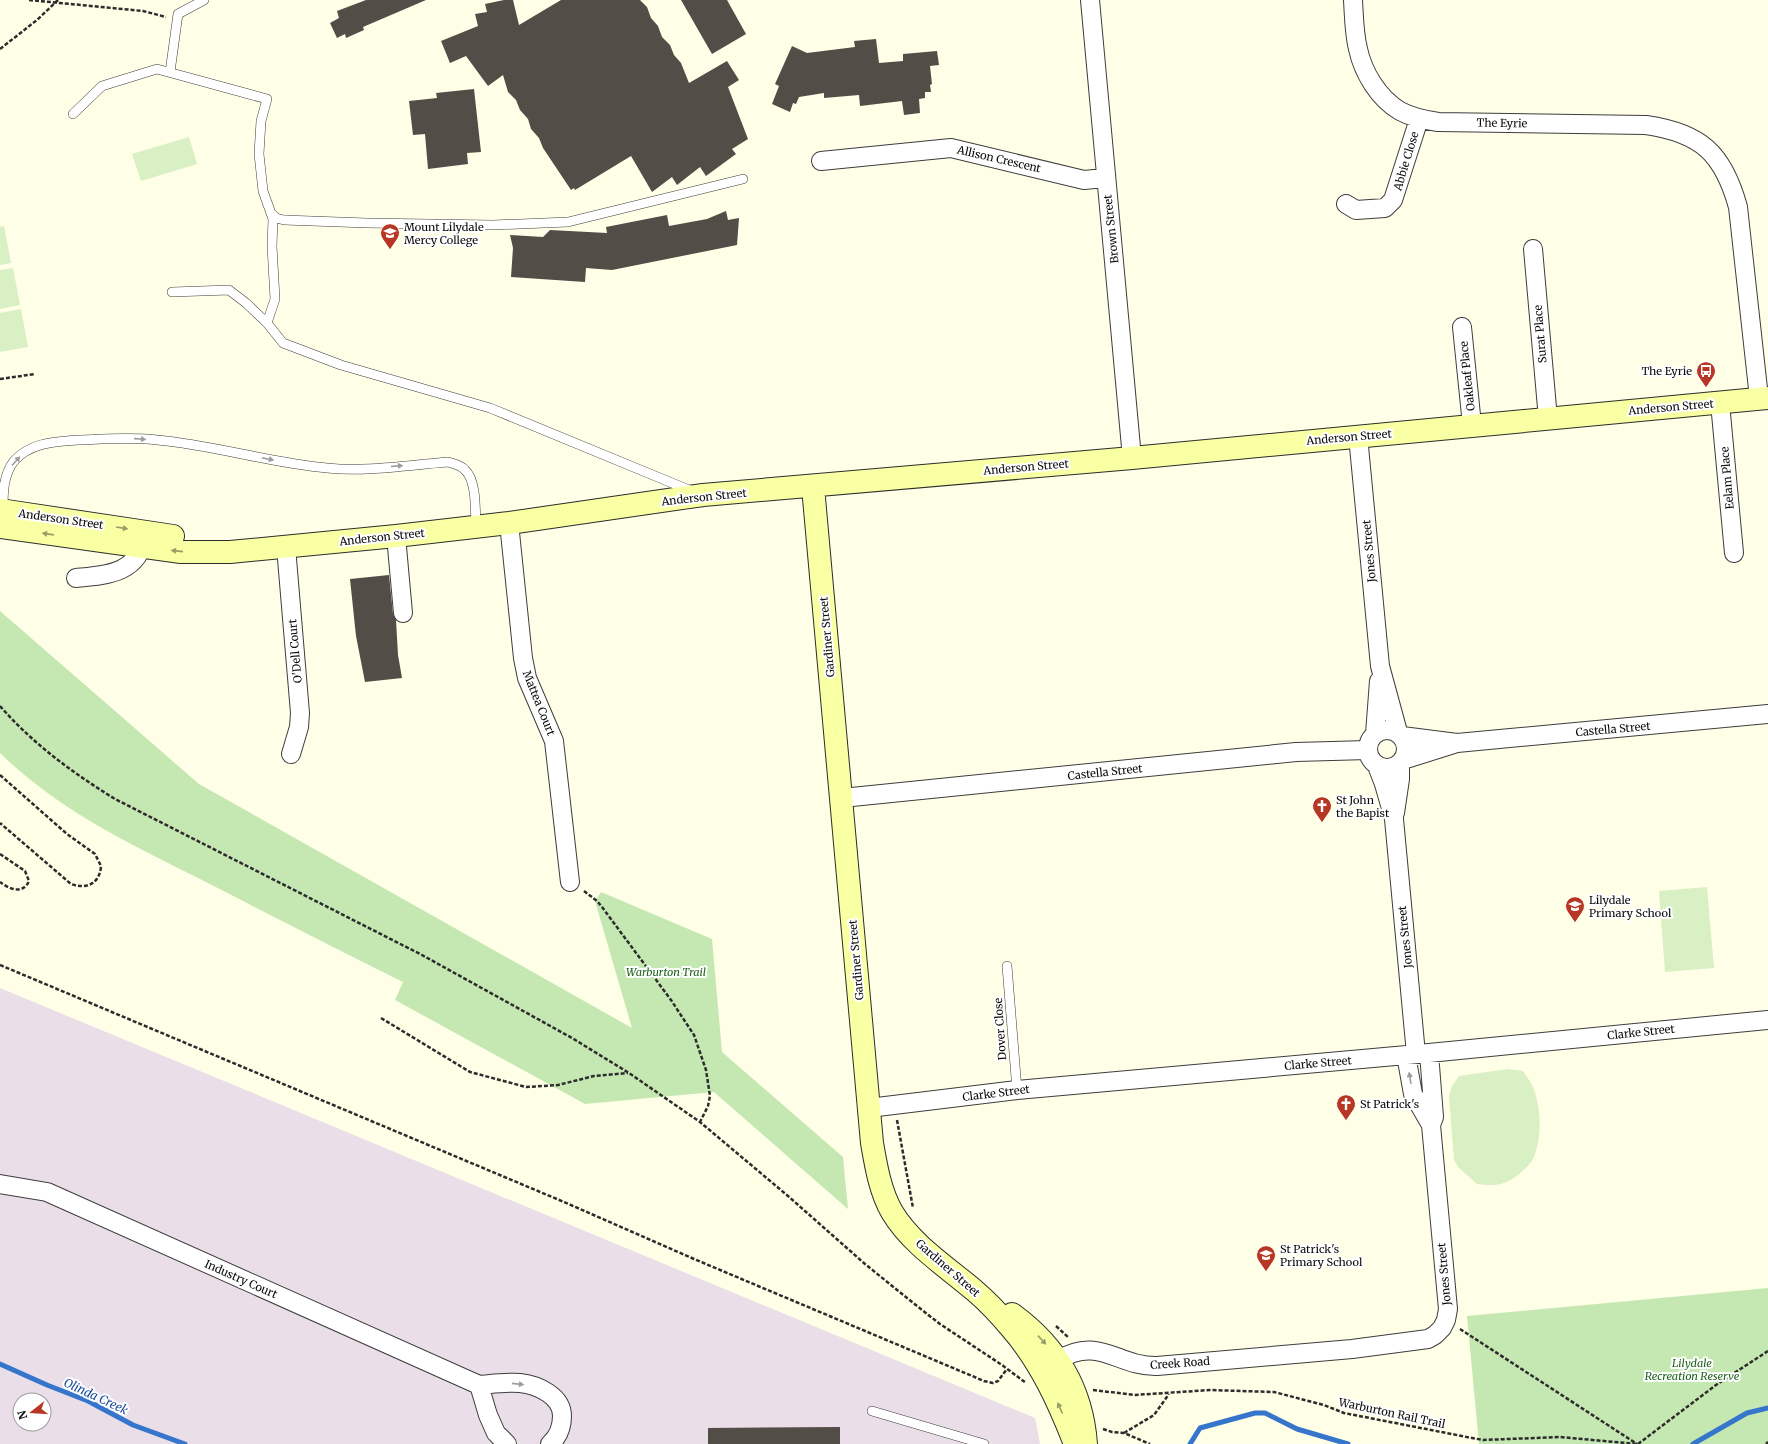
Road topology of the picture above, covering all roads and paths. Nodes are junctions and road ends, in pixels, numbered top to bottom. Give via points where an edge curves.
1 (29, 0) edge
2 (58, 0) edge
3 (204, 0) edge
4 (1090, 0) edge
5 (1353, 0) edge
6 (54, 3) junction
7 (177, 20) junction
8 (0, 49) edge
9 (170, 72) junction
10 (73, 114) dead end
11 (1419, 119) junction
12 (821, 161) dead end
13 (1105, 178) junction
14 (743, 179) dead end
15 (1346, 204) dead end
16 (272, 214) junction
17 (1533, 249) dead end
18 (172, 292) dead end
19 (267, 323) junction
20 (1462, 327) dead end
21 (35, 374) dead end
22 (0, 379) edge
23 (1763, 398) edge
24 (1720, 403) junction
25 (1548, 419) junction
26 (1472, 425) junction
27 (1358, 436) junction
28 (1132, 458) junction
29 (813, 486) junction
30 (703, 495) junction
31 (1, 516) edge
32 (509, 523) junction
33 (476, 526) junction
34 (396, 536) junction
35 (144, 539) junction
36 (286, 548) junction
37 (1734, 553) dead end
38 (76, 578) dead end
39 (403, 613) dead end
40 (1380, 666) junction
41 (0, 706) edge
42 (1768, 714) edge
43 (1375, 734) junction
44 (1400, 734) junction
45 (1457, 743) junction
46 (1368, 750) junction
47 (291, 754) dead end
48 (1402, 762) junction
49 (1377, 766) junction
50 (0, 775) edge
51 (842, 798) junction
52 (1394, 819) junction
53 (0, 823) edge
54 (0, 854) edge
55 (0, 882) edge
56 (570, 882) joint
57 (0, 965) edge
58 (1007, 966) dead end
59 (381, 1018) dead end
60 (1768, 1020) edge
61 (1417, 1054) junction
62 (629, 1073) junction
63 (1017, 1090) junction
64 (869, 1108) junction
65 (896, 1117) dead end
66 (700, 1122) junction
67 (0, 1184) edge
68 (914, 1211) dead end
69 (1446, 1320) junction
70 (1054, 1325) dead end
71 (1768, 1350) edge
72 (1258, 1356) joint
73 (1051, 1367) junction
74 (1007, 1369) junction
75 (479, 1385) junction
76 (1170, 1394) junction
77 (1093, 1397) dead end
78 (872, 1411) dead end
79 (1100, 1424) dead end
80 (1101, 1428) junction
81 (1124, 1433) junction
82 (1094, 1438) edge
83 (507, 1444) edge
84 (550, 1444) edge
85 (984, 1444) edge
86 (1075, 1444) edge
87 (1150, 1444) edge
88 (1638, 1444) edge

1 - 6 path
2 - 6 path
3 - 7 lane via 178,14
4 - 13 street, Brown Street
5 - 11 street, The Eyrie via 1357,47 1364,68 1378,92 1399,110
6 - 7 path via 143,11
6 - 8 path
7 - 9 lane
9 - 10 lane via 157,69 102,86
9 - 16 lane via 267,99 261,121 259,154 263,191
11 - 15 street, Abbie Close via 1394,200 1385,208 1356,210
11 - 23 street, The Eyrie via 1438,122 1646,125 1683,133 1703,145 1719,161 1731,184 1738,207
12 - 13 street, Allison Crescent via 951,148 1084,180
13 - 28 street, Brown Street
14 - 16 lane via 568,222 493,225 367,223 284,220
16 - 19 lane via 274,299
17 - 25 street, Surat Place
18 - 19 lane via 229,290
19 - 30 lane via 283,343 341,365 490,408
20 - 26 street, Oakleaf Place
21 - 22 path
23 - 24 main road, Anderson Street
24 - 25 main road, Anderson Street
24 - 37 street, Eelam Place
25 - 26 main road, Anderson Street
26 - 27 main road, Anderson Street
27 - 28 main road, Anderson Street
27 - 40 street, Jones Street
28 - 29 main road, Anderson Street
29 - 30 main road, Anderson Street
29 - 51 main road, Gardiner Street
30 - 32 main road, Anderson Street
31 -> 33 lane via 4,484 9,469 14,461 28,450 47,443 121,438 188,444 328,468 357,469 448,462 466,470 471,478
31 - 35 main road, Anderson Street
32 - 33 main road, Anderson Street
32 - 56 street, Mattea Court via 523,658 527,678 554,741
33 - 34 main road, Anderson Street
34 - 36 main road, Anderson Street
34 - 39 street
35 - 36 main road, Anderson Street via 181,552 216,553
35 - 38 street via 134,560 120,571 102,576
36 - 47 street, O'Dell Court via 300,713 299,728
40 - 43 street, Jones Street
40 - 44 street, Jones Street
41 - 62 path via 53,758 115,799 422,955 572,1038
42 - 45 street, Castella Street
43 - 44 street via 1386,729
43 - 46 street via 1371,738
44 - 45 street, Castella Street
44 - 48 street via 1407,748
45 - 48 street, Castella Street
46 - 49 street via 1369,756
46 - 51 street, Castella Street via 1296,752
48 - 49 street via 1388,768
48 - 52 street, Jones Street
49 - 52 street, Jones Street
50 - 53 path via 67,834 95,854 101,866 99,877 89,886 71,884
51 - 64 main road, Gardiner Street
52 - 61 street, Jones Street
54 - 55 path via 25,871 30,881 19,890
56 - 66 path via 602,907 694,1035 706,1070 710,1093 708,1106
57 - 74 path via 984,1381 995,1383
58 - 63 lane, Dover Close
59 - 62 path via 470,1072 526,1087 558,1085 594,1076
60 - 61 street, Clarke Street
61 - 63 street, Clarke Street
61 - 69 street, Jones Street via 1413,1094 1430,1125 1448,1309
62 - 66 path
63 - 64 street, Clarke Street
64 - 73 main road, Gardiner Street via 878,1174 893,1214 918,1242 976,1293 1021,1321 1036,1334
65 - 68 path
66 - 74 path via 865,1264 940,1324
67 - 75 street, Industry Court via 47,1192
69 - 72 street, Jones Street via 1439,1332 1428,1339 1267,1358
69 - 88 path
70 - 73 path via 1067,1334
71 - 88 path via 1716,1385
72 - 73 street, Creek Road via 1151,1366 1094,1350
73 - 74 path
73 - 82 main road via 1073,1386 1081,1414
86 -> 73 main road via 1058,1404
75 - 83 street via 496,1433
75 -> 84 street, Industry Court via 521,1383 552,1395 562,1410 562,1423
76 - 77 path, Warburton Rail Trail via 1135,1395 1091,1390
76 - 81 path via 1154,1415
76 - 88 path, Warburton Rail Trail via 1230,1390 1274,1392 1344,1413 1483,1440 1560,1438
78 - 85 lane
79 - 80 path
80 - 81 path
80 - 82 path
81 - 87 path

